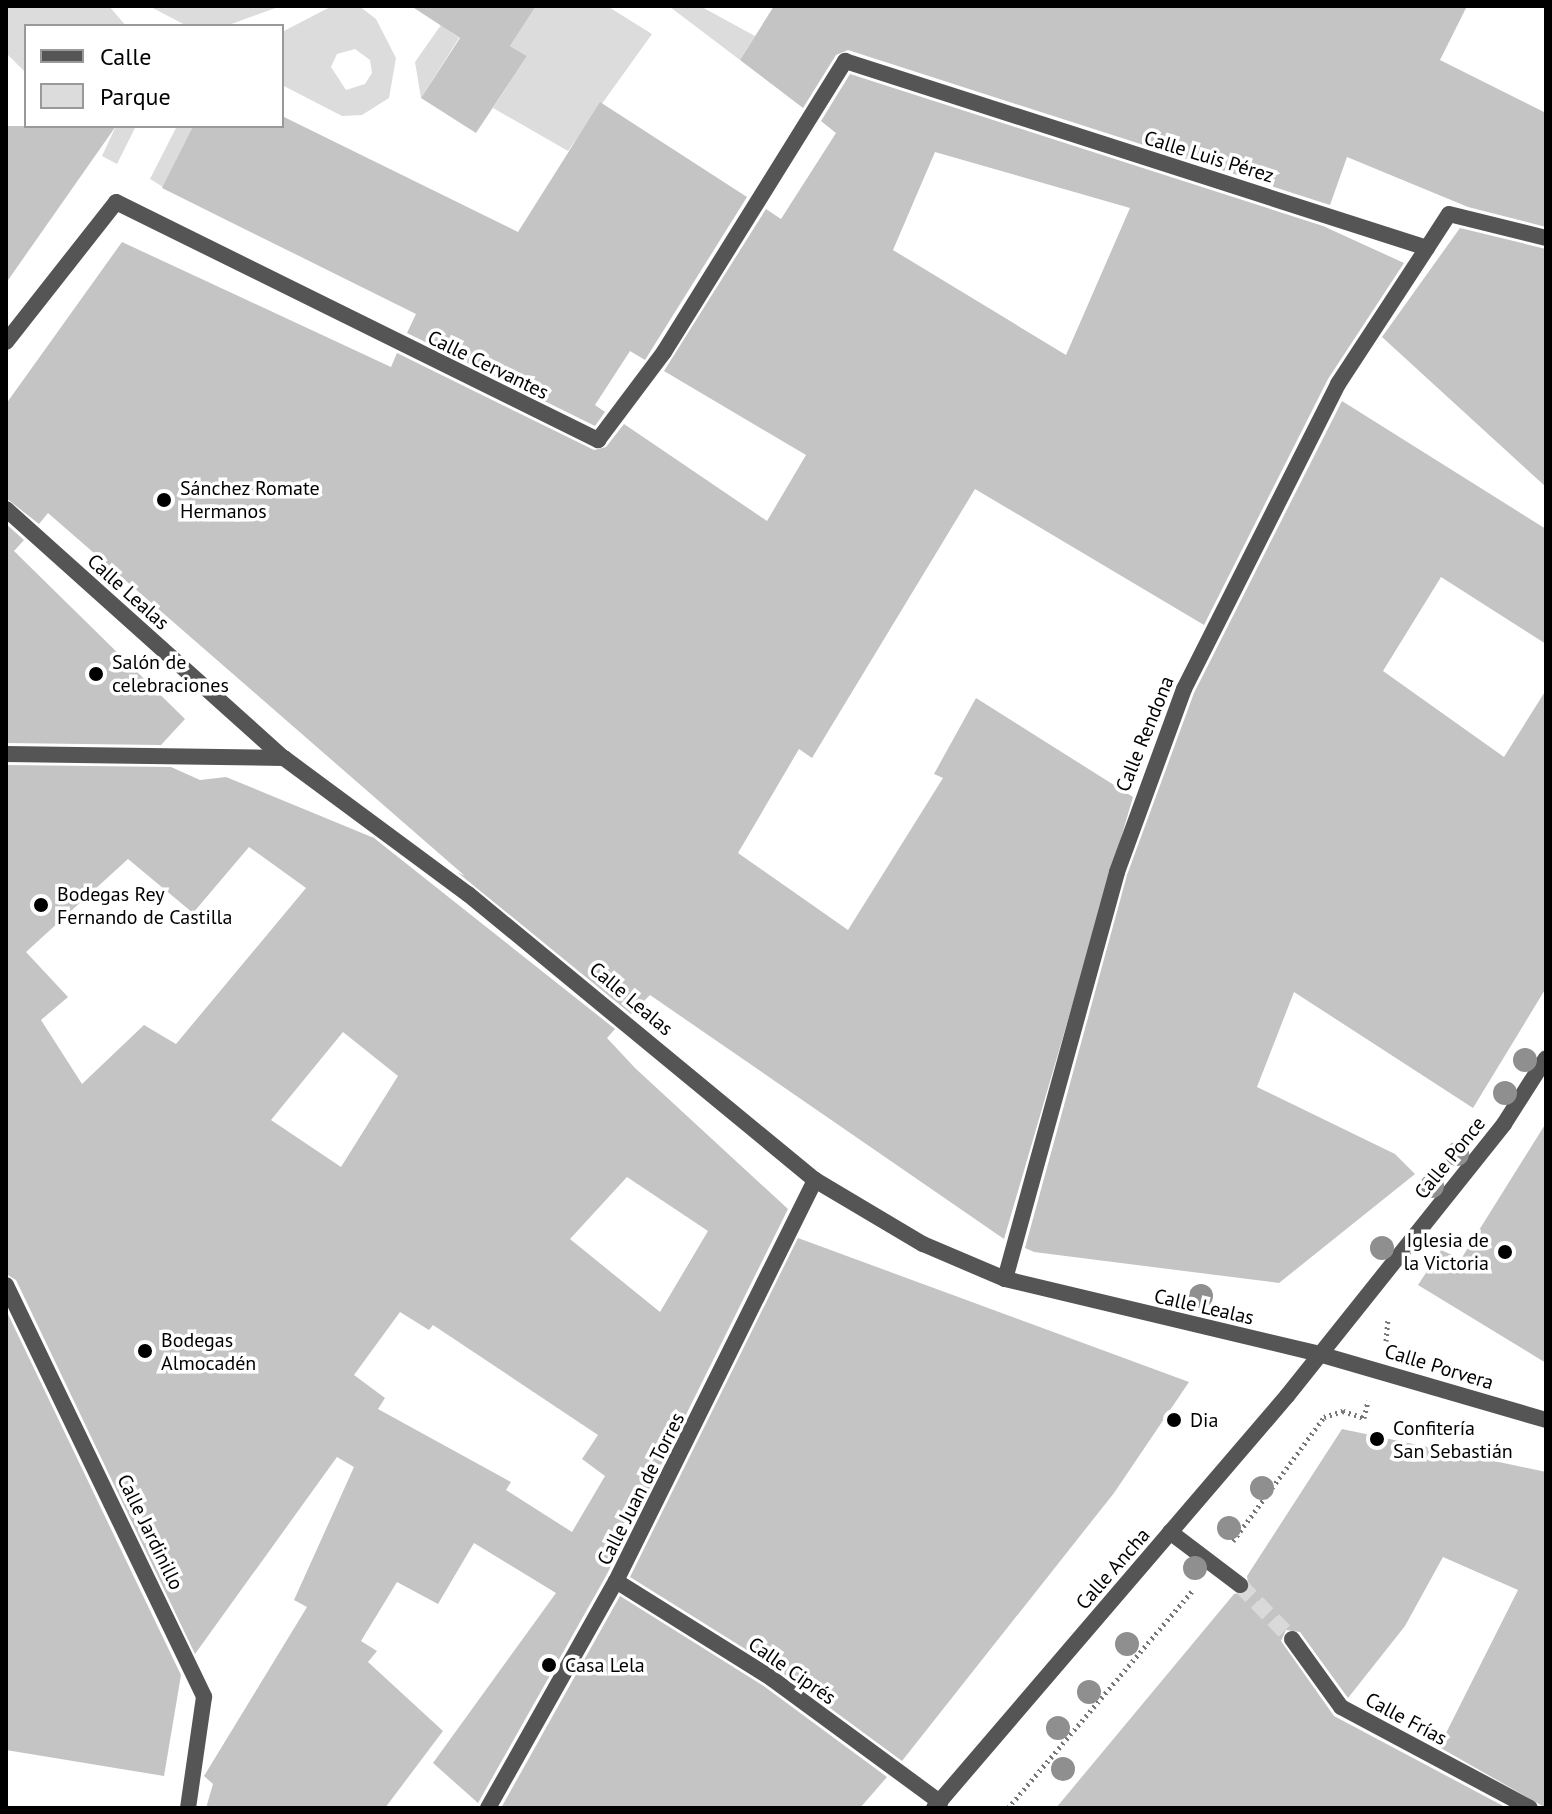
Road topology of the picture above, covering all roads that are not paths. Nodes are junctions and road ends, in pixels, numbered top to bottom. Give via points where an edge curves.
1 (845, 61) joint
2 (1546, 238) edge
3 (1427, 248) junction
4 (6, 342) edge
5 (6, 509) edge
6 (6, 754) edge
7 (284, 758) junction
8 (1546, 1058) edge
9 (815, 1180) junction
10 (1005, 1279) junction
11 (6, 1285) edge
12 (1319, 1354) junction
13 (1546, 1420) edge
14 (1170, 1532) junction
15 (616, 1581) junction
16 (1240, 1585) tunnel mouth
17 (1292, 1639) tunnel mouth
18 (937, 1805) edge
19 (1528, 1807) edge
20 (188, 1808) edge
21 (488, 1808) edge

1 - 3 street, Calle Luis Pérez
1 - 4 street, Calle Cervantes via 672,340 598,440 116,202
2 - 3 street via 1449,214
3 - 10 street, Calle Rendona via 1338,384 1184,689 1117,872
5 - 7 street, Calle Lealas
6 - 7 street
7 - 9 street, Calle Lealas via 516,932
8 - 12 street, Calle Ponce via 1504,1124
9 - 10 street, Calle Lealas via 923,1244
9 - 15 street, Calle Juan de Torres
10 - 12 street, Calle Lealas
11 - 20 street, Calle Jardinillo via 204,1697
12 - 13 street, Calle Porvera
12 - 14 street, Calle Ancha
14 - 16 street
14 - 18 street, Calle Ancha
15 - 18 street, Calle Ciprés via 771,1678
15 - 21 street, Calle Juan de Torres
17 - 19 street, Calle Frías via 1341,1707

